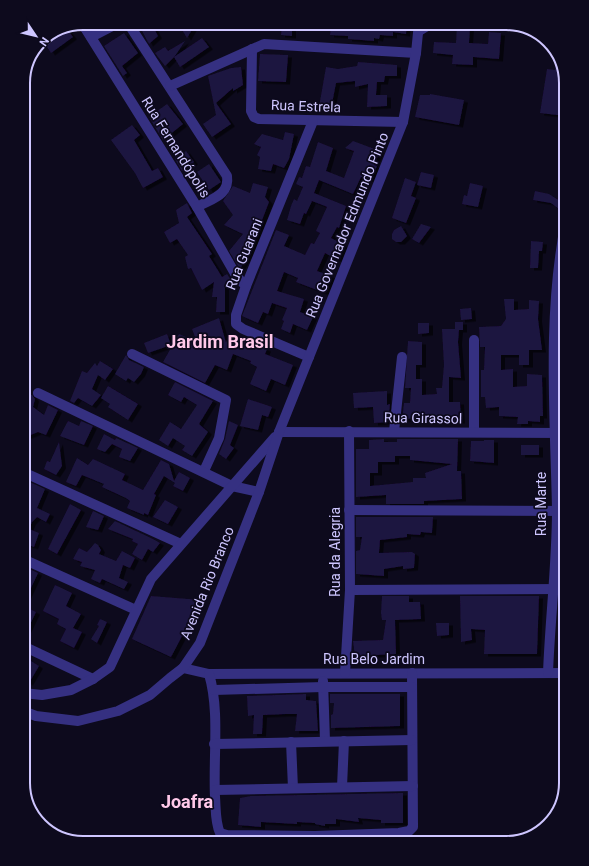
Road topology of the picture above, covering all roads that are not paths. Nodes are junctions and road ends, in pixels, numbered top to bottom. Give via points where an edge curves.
1 (86, 30) edge
2 (104, 30) edge
3 (133, 30) edge
4 (419, 30) edge
5 (91, 37) junction
6 (252, 49) junction
7 (416, 53) junction
8 (170, 86) junction
9 (313, 121) junction
10 (403, 122) junction
11 (197, 207) junction
12 (246, 286) junction
13 (559, 296) edge
14 (555, 335) junction
15 (559, 335) edge
16 (474, 340) dead end
17 (132, 354) dead end
18 (309, 357) junction
19 (402, 357) dead end
20 (38, 393) dead end
21 (349, 431) junction
22 (394, 431) junction
23 (280, 432) junction
24 (474, 432) junction
25 (555, 433) junction
26 (559, 433) edge
27 (204, 471) junction
28 (30, 475) edge
29 (559, 485) edge
30 (232, 486) junction
31 (259, 492) junction
32 (349, 510) junction
33 (559, 511) edge
34 (559, 530) edge
35 (181, 544) junction
36 (30, 562) edge
37 (553, 589) junction
38 (559, 589) edge
39 (350, 590) junction
40 (136, 610) junction
41 (30, 649) edge
42 (183, 668) junction
43 (324, 673) junction
44 (346, 673) junction
45 (548, 673) junction
46 (559, 673) edge
47 (209, 674) junction
48 (412, 674) junction
49 (93, 680) junction
50 (323, 687) junction
51 (412, 687) junction
52 (214, 690) junction
53 (30, 694) edge
54 (30, 714) edge
55 (412, 740) junction
56 (325, 741) junction
57 (344, 741) junction
58 (291, 742) junction
59 (214, 744) junction
60 (413, 786) junction
61 (342, 787) junction
62 (293, 788) junction
63 (214, 790) junction

1 - 5 street, Rua Fernandópolis
2 - 5 street
3 - 8 street
4 - 7 street, Rua Governador Edmundo Pinto
5 - 11 street, Rua Fernandópolis
6 - 7 street via 264,44
6 - 8 street
6 - 9 street, Rua Estrela via 251,111 254,116 259,119
7 - 10 street, Rua Governador Edmundo Pinto
8 - 11 street via 229,183 224,192
9 - 10 street, Rua Estrela
9 - 12 street, Rua Guarani
10 - 18 street, Rua Governador Edmundo Pinto
11 - 12 street, Rua Fernandópolis via 238,277
12 - 18 street, Rua Guarani via 236,315 236,324
13 - 14 street, Rua Marte
14 - 15 street
14 - 25 street, Rua Marte
16 - 24 street
17 - 27 street via 226,400 219,438
18 - 23 street, Rua Governador Edmundo Pinto
19 - 22 street
20 - 27 street
21 - 22 street, Rua Girassol
21 - 23 street, Rua Girassol
21 - 32 street, Rua da Alegria
22 - 24 street, Rua Girassol
23 - 30 street
23 - 31 street, Avenida Rio Branco
24 - 25 street, Rua Girassol
25 - 26 street, Rua Girassol
25 - 29 street, Rua Marte
27 - 30 street
28 - 35 street
30 - 31 street
30 - 35 street
31 - 42 street, Avenida Rio Branco via 200,643
32 - 33 street
32 - 39 street, Rua da Alegria
34 - 37 street, Rua Marte
35 - 40 street via 151,579
36 - 40 street
37 - 38 street
37 - 39 street
37 - 45 street, Rua Marte
39 - 44 street, Rua da Alegria
40 - 49 street via 110,667
41 - 49 street
42 - 47 street, Rua Belo Jardim
42 - 54 street, Avenida Rio Branco via 150,695 118,711 78,721
43 - 44 street, Rua Belo Jardim
43 - 47 street, Rua Belo Jardim
43 - 50 street
44 - 48 street, Rua Belo Jardim
45 - 46 street, Rua Belo Jardim
45 - 48 street, Rua Belo Jardim
47 - 52 street
48 - 51 street
49 - 53 street via 71,690 42,695
50 - 51 street, Rua Belo Jardim
50 - 52 street, Rua Belo Jardim
50 - 56 street
51 - 55 street
52 - 59 street
55 - 57 street
55 - 60 street
56 - 57 street
56 - 58 street
57 - 61 street
58 - 59 street
58 - 62 street
59 - 63 street
60 - 61 street
60 - 63 street via 413,827 410,831 316,836 220,833
61 - 62 street
62 - 63 street

